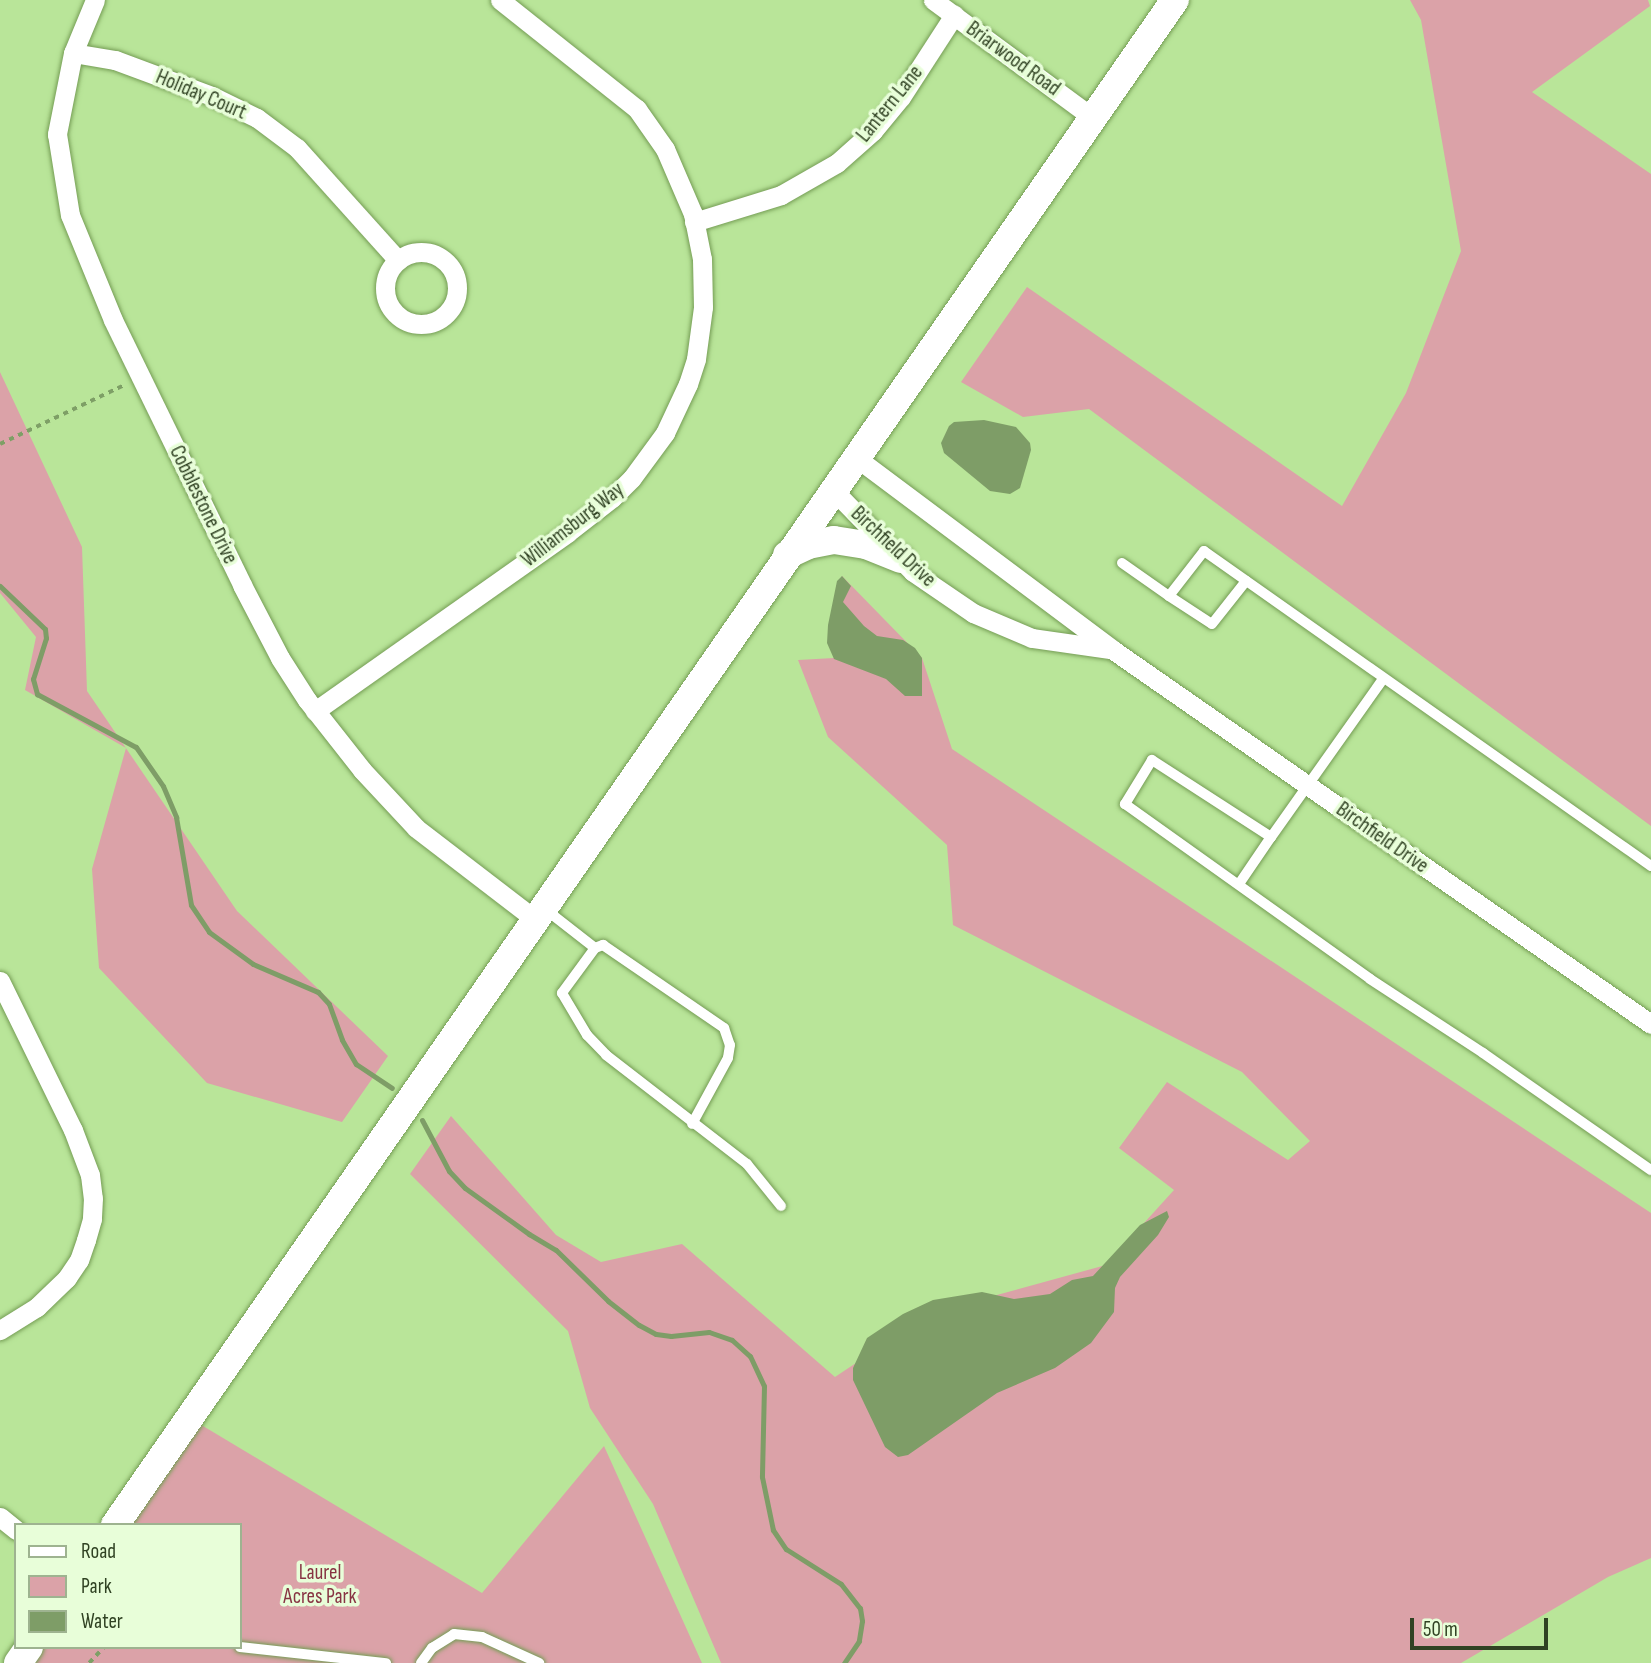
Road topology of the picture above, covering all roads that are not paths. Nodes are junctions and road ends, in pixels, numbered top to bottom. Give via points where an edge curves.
1 (95, 0) edge
2 (500, 0) edge
3 (933, 0) edge
4 (1175, 0) edge
5 (954, 15) junction
6 (74, 53) junction
7 (1093, 118) junction
8 (694, 222) junction
9 (398, 260) dead end
10 (858, 459) junction
11 (834, 491) junction
12 (787, 555) junction
13 (900, 559) junction
14 (1122, 563) dead end
15 (1246, 580) junction
16 (1169, 596) junction
17 (1113, 650) junction
18 (1383, 679) junction
19 (315, 711) junction
20 (1308, 787) junction
21 (1271, 837) junction
22 (1651, 866) edge
23 (1239, 884) junction
24 (541, 915) junction
25 (596, 948) junction
26 (0, 981) edge
27 (1651, 1024) edge
28 (692, 1124) junction
29 (1651, 1170) edge
30 (781, 1206) dead end
31 (0, 1330) edge
32 (0, 1517) edge
33 (116, 1523) edge
34 (14, 1528) edge
35 (242, 1647) edge
36 (386, 1663) edge
37 (421, 1663) edge
38 (539, 1663) edge

1 - 6 street, Cobblestone Drive
2 - 8 street, Williamsburg Way via 638,108 665,149
3 - 5 street, Briarwood Road
4 - 7 main road
5 - 7 street, Briarwood Road
5 - 8 street, Lantern Lane via 901,96 873,131 837,163 781,195
6 - 9 street, Holiday Court via 115,60 257,118 297,148
6 - 19 street, Cobblestone Drive via 57,134 63,188 85,259 280,659
7 - 10 main road
8 - 19 street, Williamsburg Way via 704,282 696,359 678,410 649,457 612,498 567,533
10 - 11 main road
10 - 17 street, Birchfield Drive
11 - 12 main road
11 - 13 street, Birchfield Drive
12 - 13 main road via 834,540 866,545
12 - 24 main road
13 - 17 street, Birchfield Drive via 973,613 1032,638
14 - 16 lane
15 - 16 lane via 1212,624
15 - 16 lane via 1204,551
15 - 18 lane
17 - 20 street, Birchfield Drive
18 - 20 lane
18 - 22 lane
19 - 24 street, Cobblestone Drive via 416,828
20 - 21 lane
20 - 27 street, Birchfield Drive
21 - 23 lane
21 - 23 lane via 1152,760 1125,804
23 - 29 lane
24 - 25 lane
24 - 33 main road
25 - 28 lane via 562,993 564,1002 606,1055
25 - 28 lane via 603,945 724,1028 729,1037 728,1058
26 - 31 street via 74,1130 93,1198 86,1240 67,1278 37,1307
28 - 30 lane via 747,1164
32 - 34 street
35 - 36 lane
37 - 38 lane via 432,1648 454,1634 482,1637

